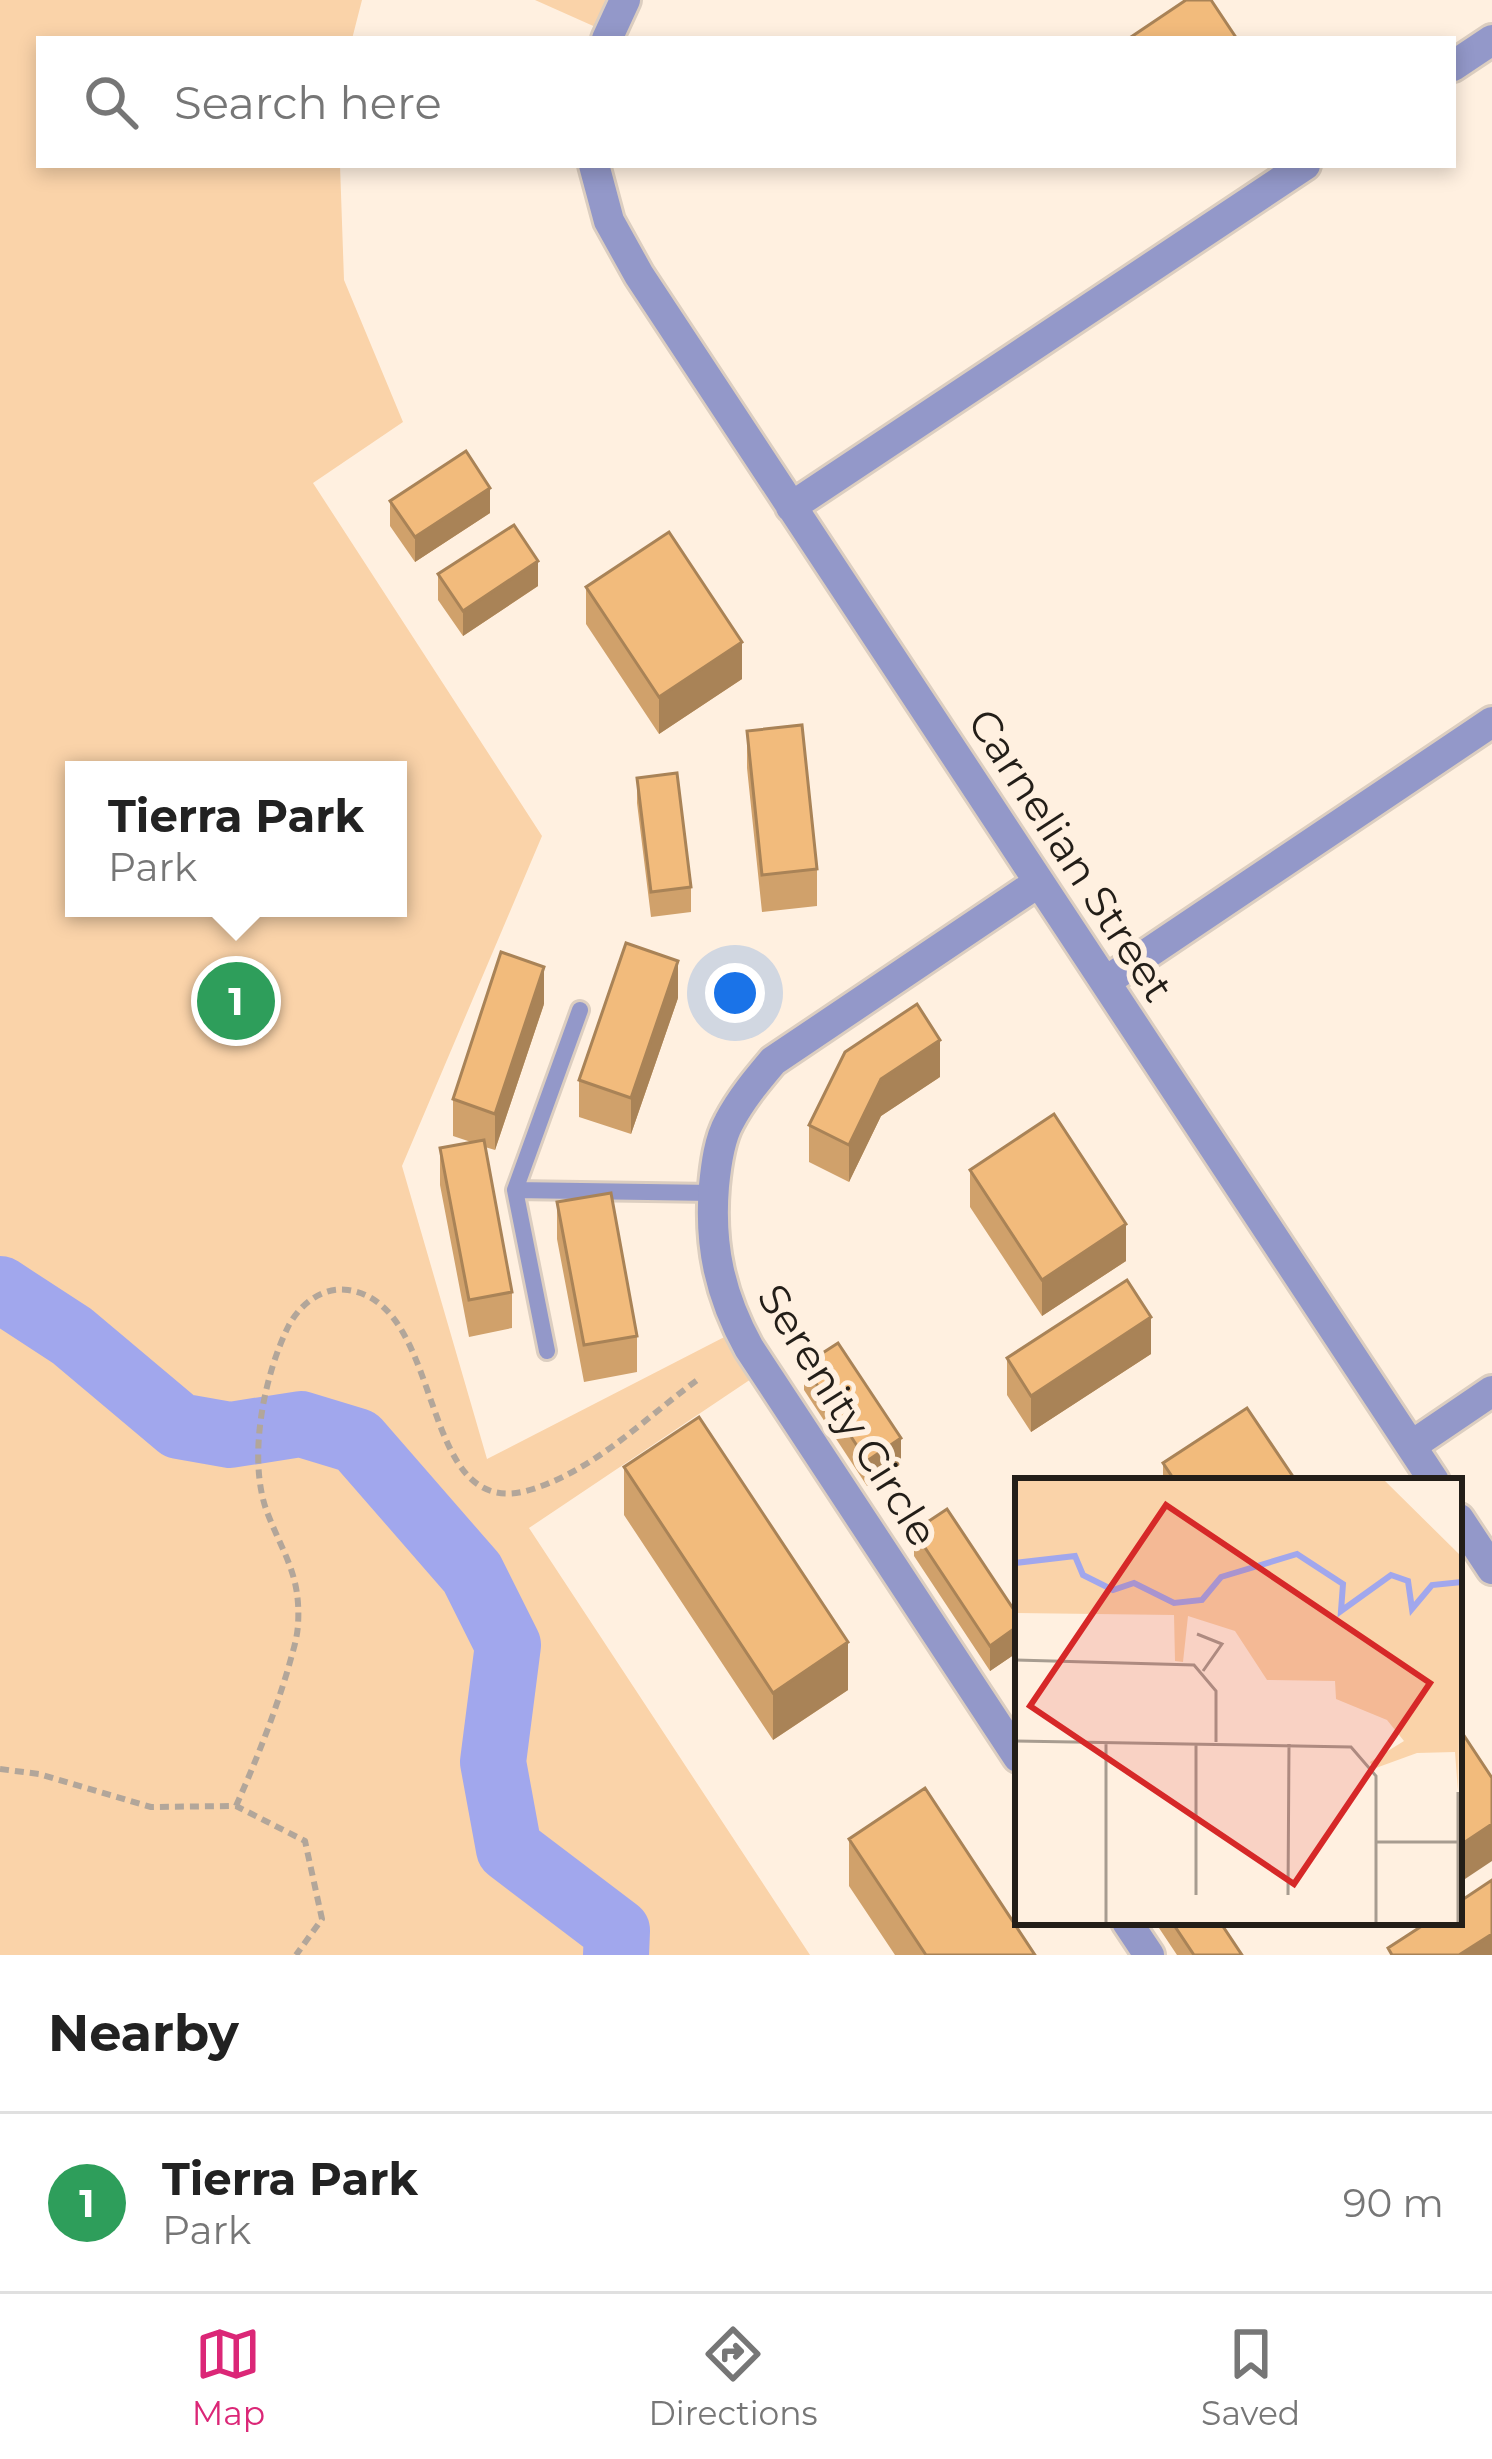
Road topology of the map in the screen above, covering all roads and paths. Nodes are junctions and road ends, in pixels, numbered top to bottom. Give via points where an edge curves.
1 (625, 0) edge
2 (608, 36) edge
3 (1492, 40) edge
4 (1456, 64) edge
5 (595, 168) edge
6 (1300, 168) edge
7 (791, 507) junction
8 (1492, 722) edge
9 (1039, 882) junction
10 (1105, 982) junction
11 (580, 1010) dead end
12 (514, 1190) junction
13 (713, 1193) junction
14 (547, 1351) dead end
15 (700, 1378) dead end
16 (1492, 1391) edge
17 (1411, 1445) junction
18 (1432, 1478) edge
19 (1462, 1524) edge
20 (1492, 1569) edge
21 (1015, 1751) edge
22 (0, 1769) edge
23 (236, 1806) junction
24 (1129, 1925) edge
25 (296, 1955) edge
26 (1149, 1955) edge

1 - 2 street
3 - 4 street
5 - 7 street, Carnelian Street via 609,221 639,275
6 - 7 street
7 - 9 street, Carnelian Street
8 - 10 street
9 - 10 street, Carnelian Street
9 - 13 street, Serenity Circle via 773,1060 727,1126
10 - 17 street, Carnelian Street
11 - 12 lane
12 - 13 lane
12 - 14 lane
13 - 21 street, Serenity Circle via 714,1259 738,1330
15 - 23 path via 571,1472 500,1494 483,1489 454,1458 410,1342 384,1307 347,1289 310,1298 293,1317 265,1391 259,1458 265,1507 295,1574 298,1633
16 - 17 street
17 - 18 street, Carnelian Street
19 - 20 street
22 - 23 path via 151,1807
23 - 25 path via 305,1841 322,1919
24 - 26 street

